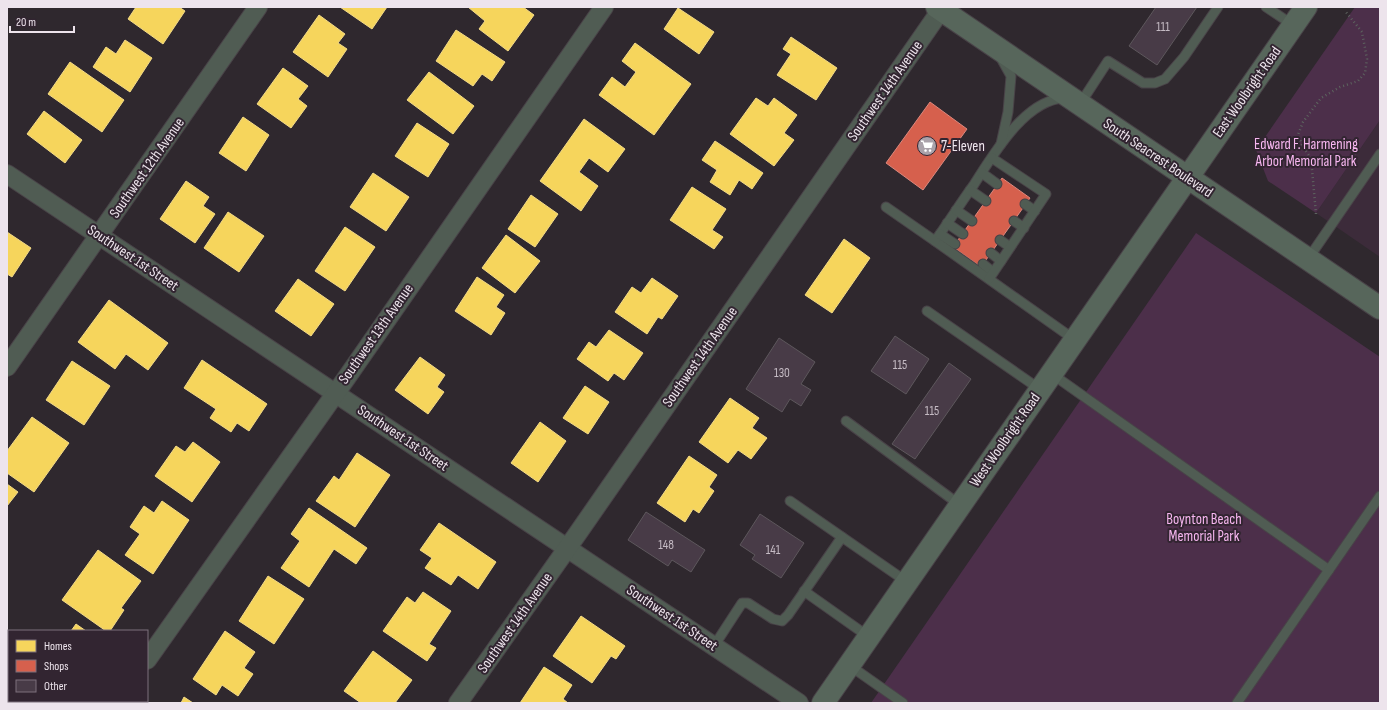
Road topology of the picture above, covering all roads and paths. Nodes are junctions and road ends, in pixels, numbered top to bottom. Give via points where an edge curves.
1 (258, 7) edge
2 (604, 7) edge
3 (1218, 7) edge
4 (1266, 7) edge
5 (1306, 7) edge
6 (941, 8) edge
7 (1346, 12) dead end
8 (1293, 25) junction
9 (986, 40) junction
10 (1075, 101) junction
11 (1000, 146) junction
12 (1380, 154) edge
13 (992, 158) junction
14 (982, 173) junction
15 (7, 174) edge
16 (1188, 178) junction
17 (998, 184) dead end
18 (970, 190) junction
19 (986, 201) dead end
20 (1025, 204) dead end
21 (886, 207) dead end
22 (956, 210) junction
23 (1035, 211) junction
24 (1316, 214) dead end
25 (972, 221) dead end
26 (1014, 221) dead end
27 (947, 223) junction
28 (1024, 228) junction
29 (963, 234) dead end
30 (100, 236) junction
31 (937, 237) junction
32 (1000, 240) dead end
33 (955, 244) dead end
34 (1010, 248) junction
35 (991, 253) dead end
36 (1308, 259) junction
37 (1001, 261) junction
38 (983, 264) dead end
39 (991, 275) junction
40 (1380, 308) edge
41 (927, 311) dead end
42 (1076, 340) junction
43 (7, 367) edge
44 (1046, 382) junction
45 (335, 393) junction
46 (846, 421) dead end
47 (1380, 496) edge
48 (790, 501) dead end
49 (960, 505) junction
50 (842, 537) junction
51 (567, 548) junction
52 (1329, 570) junction
53 (907, 582) junction
54 (804, 591) junction
55 (869, 637) junction
56 (714, 646) junction
57 (148, 659) edge
58 (849, 665) junction
59 (458, 703) edge
60 (799, 703) edge
61 (823, 703) edge
62 (903, 703) edge
63 (1236, 703) edge

1 - 30 street, Southwest 12th Avenue
2 - 45 street, Southwest 13th Avenue
3 - 10 lane via 1184,57 1165,79 1155,83 1143,83 1108,61
4 - 8 lane
5 - 8 main road, East Woolbright Road
6 - 9 main road, South Seacrest Boulevard
6 - 51 street, Southwest 14th Avenue
7 - 24 path via 1362,32 1367,59 1365,73 1358,81 1340,87 1321,98 1298,134 1311,158
8 - 16 main road, East Woolbright Road
9 - 10 main road, South Seacrest Boulevard
9 - 11 lane via 1000,56 1011,76 1008,112
10 - 11 lane via 1057,98 1036,108 1018,124
10 - 16 main road, South Seacrest Boulevard
11 - 13 lane
12 - 36 lane
13 - 14 lane
13 - 23 lane via 1046,194
14 - 17 lane
14 - 18 lane
15 - 30 street, Southwest 1st Street
16 - 36 main road, South Seacrest Boulevard
16 - 42 main road, West Woolbright Road
18 - 19 lane
18 - 22 lane
20 - 23 lane
21 - 31 lane
22 - 25 lane
22 - 27 lane
23 - 28 lane
26 - 28 lane
27 - 29 lane
27 - 31 lane
28 - 34 lane
30 - 43 street, Southwest 12th Avenue
30 - 45 street, Southwest 1st Street
31 - 33 lane
31 - 39 lane
32 - 34 lane
34 - 37 lane
35 - 37 lane
36 - 40 main road, South Seacrest Boulevard
37 - 39 lane
38 - 39 lane
39 - 42 lane
41 - 44 lane
42 - 44 main road, West Woolbright Road
44 - 49 main road, West Woolbright Road
44 - 52 lane
45 - 51 street, Southwest 1st Street
45 - 57 street, Southwest 13th Avenue
46 - 49 lane
47 - 52 lane
48 - 50 lane
49 - 53 main road, West Woolbright Road
50 - 53 lane
50 - 54 lane
51 - 56 street, Southwest 1st Street
51 - 59 street, Southwest 14th Avenue
52 - 63 lane
53 - 55 main road, West Woolbright Road
54 - 55 lane
54 - 56 lane via 782,621 773,620 748,602 742,603
55 - 58 main road, West Woolbright Road
56 - 60 street, Southwest 1st Street
58 - 61 main road, West Woolbright Road
58 - 62 lane

